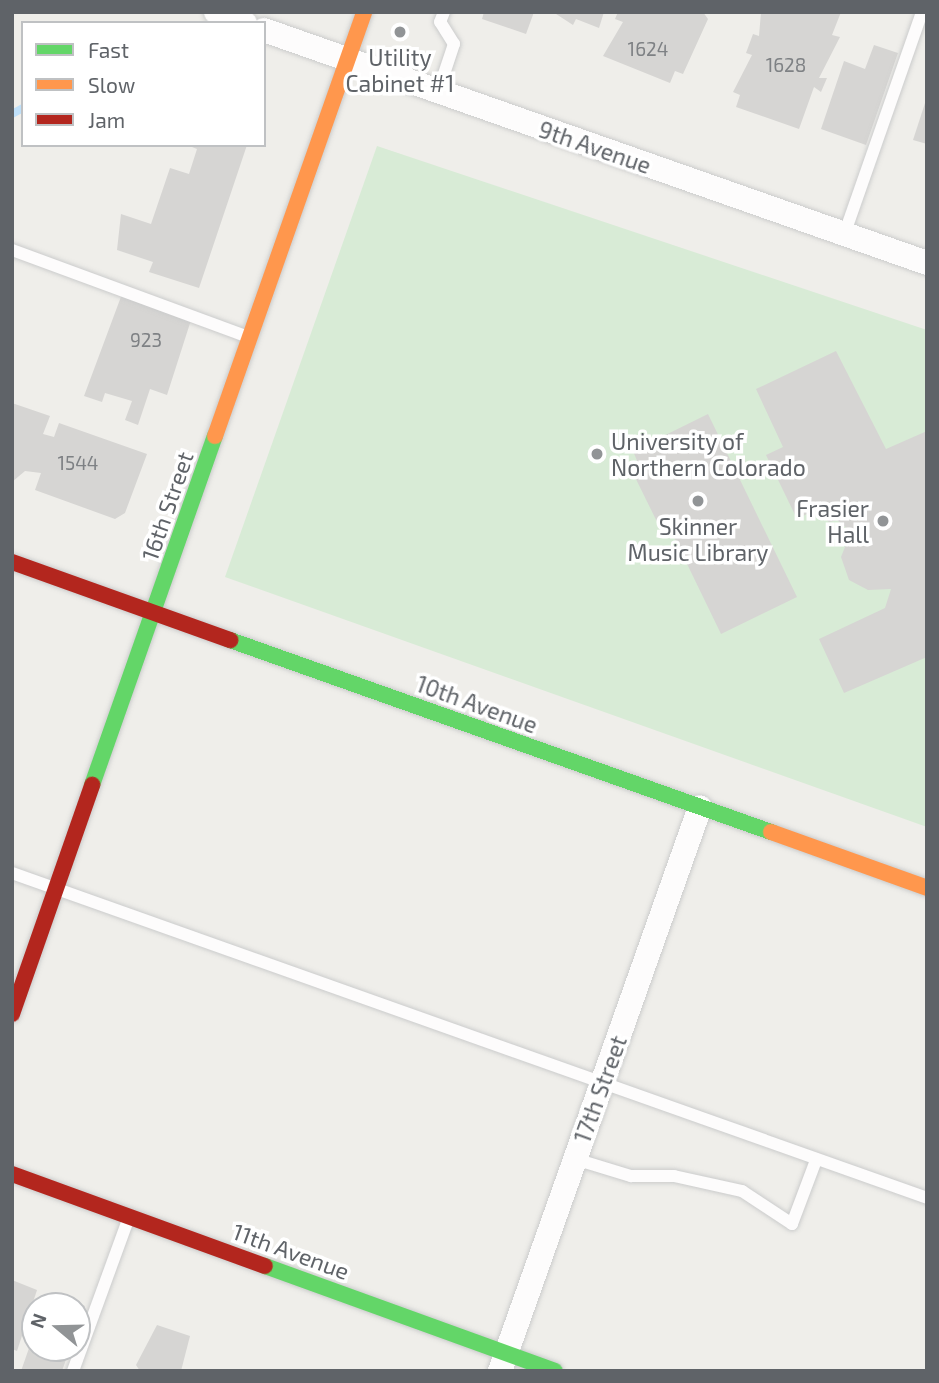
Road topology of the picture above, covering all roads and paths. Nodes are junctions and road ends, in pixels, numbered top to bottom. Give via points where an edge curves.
1 (216, 12) edge
2 (364, 12) edge
3 (444, 12) edge
4 (922, 12) edge
5 (240, 21) edge
6 (266, 31) edge
7 (348, 59) junction
8 (438, 92) junction
9 (843, 236) junction
10 (12, 250) edge
11 (927, 263) edge
12 (250, 338) junction
13 (12, 562) edge
14 (154, 612) junction
15 (700, 807) junction
16 (12, 873) edge
17 (927, 888) edge
18 (56, 889) junction
19 (12, 1014) edge
20 (603, 1082) junction
21 (575, 1159) junction
22 (817, 1160) junction
23 (12, 1174) edge
24 (927, 1198) edge
25 (129, 1217) junction
26 (503, 1362) edge
27 (73, 1371) edge
28 (555, 1371) edge

1 - 5 street
2 - 7 main road, 16th Street
3 - 8 lane via 440,22 454,44
4 - 9 lane
6 - 7 street, 9th Avenue
7 - 8 street, 9th Avenue
7 - 12 main road, 16th Street
8 - 9 street, 9th Avenue
9 - 11 street, 9th Avenue
10 - 12 lane
12 - 14 main road, 16th Street
13 - 14 main road, 10th Avenue
14 - 15 main road, 10th Avenue
14 - 18 main road, 16th Street
15 - 17 main road, 10th Avenue
15 - 20 street, 17th Street
16 - 18 lane
18 - 19 main road, 16th Street
18 - 20 lane
20 - 21 street, 17th Street
20 - 22 lane
21 - 22 lane via 631,1176 674,1176 742,1191 792,1224
21 - 26 street, 17th Street
22 - 24 lane
23 - 25 main road, 11th Avenue
25 - 26 main road, 11th Avenue
25 - 27 lane
26 - 28 main road, 11th Avenue

